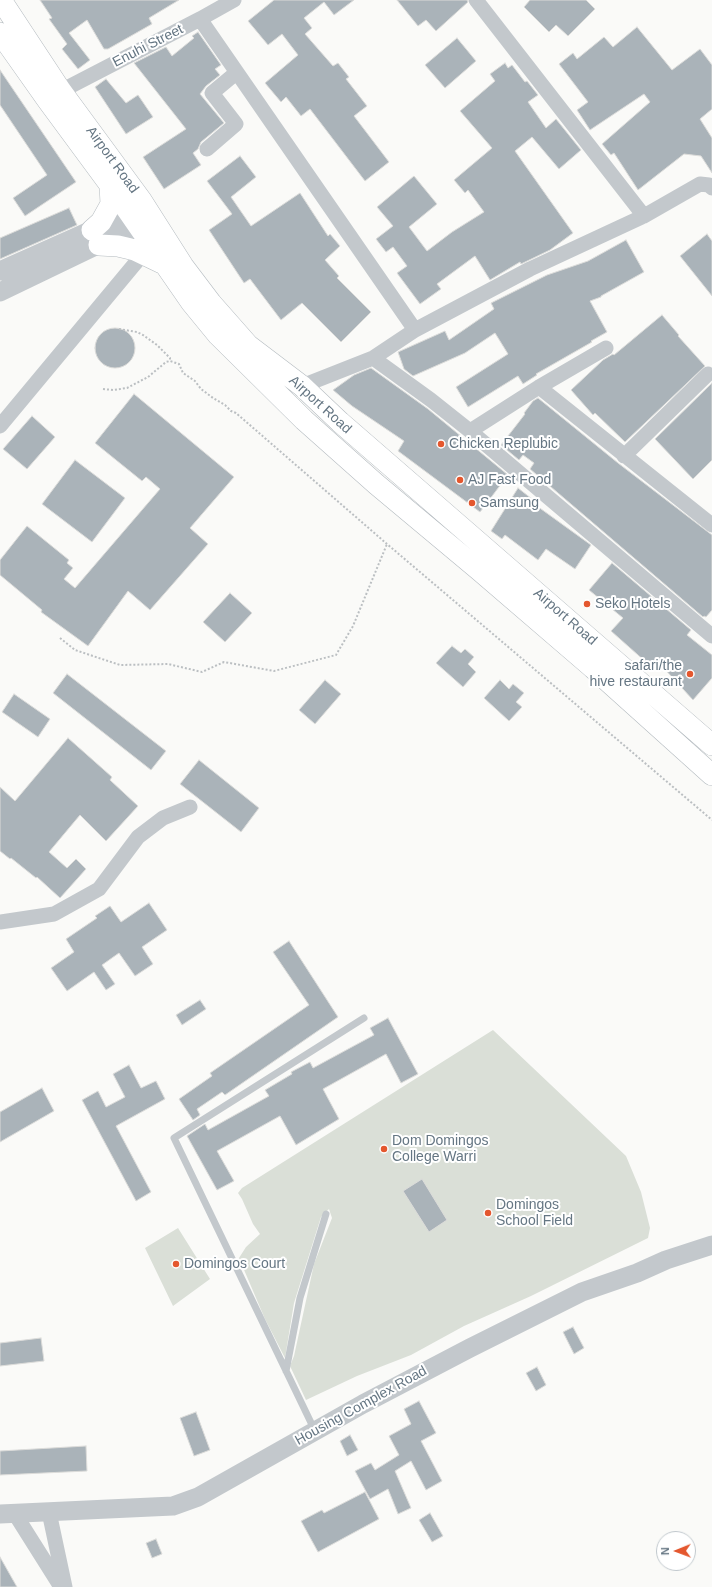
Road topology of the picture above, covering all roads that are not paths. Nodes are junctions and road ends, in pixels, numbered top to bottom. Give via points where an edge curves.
1 (1, 0) edge
2 (234, 0) edge
3 (476, 0) edge
4 (200, 19) junction
5 (0, 33) edge
6 (236, 73) junction
7 (62, 91) junction
8 (207, 149) dead end
9 (110, 185) junction
10 (712, 188) edge
11 (139, 213) junction
12 (644, 216) junction
13 (95, 238) junction
14 (143, 254) junction
15 (163, 263) junction
16 (0, 271) edge
17 (0, 292) edge
18 (415, 330) junction
19 (606, 348) dead end
20 (373, 358) junction
21 (708, 374) dead end
22 (302, 386) junction
23 (539, 387) junction
24 (0, 426) edge
25 (470, 431) junction
26 (624, 456) junction
27 (712, 525) edge
28 (712, 636) edge
29 (712, 745) edge
30 (712, 775) edge
31 (190, 807) dead end
32 (0, 922) edge
33 (364, 1018) dead end
34 (326, 1214) dead end
35 (712, 1245) edge
36 (286, 1371) junction
37 (315, 1431) junction
38 (49, 1512) junction
39 (8, 1514) edge
40 (60, 1587) edge
41 (65, 1587) edge

1 - 7 main road, Airport Road
2 - 4 street, Enuhi Street
3 - 12 street
4 - 6 street
4 - 7 street, Enuhi Street
5 - 9 main road, Airport Road
6 - 8 street via 212,93 236,124
6 - 18 street
7 - 11 main road, Airport Road
9 - 11 main road, Airport Road
9 - 13 main road via 111,204
10 - 12 street via 700,184
11 - 13 street
11 - 15 main road, Airport Road
11 - 22 main road, Airport Road via 242,339
12 - 18 street via 530,269
13 - 14 main road
13 - 16 street
13 - 17 street
14 - 15 main road
14 - 24 street
15 - 30 main road, Airport Road via 218,335 304,420 593,668
18 - 20 street
19 - 23 street
20 - 22 street
20 - 25 street
21 - 26 street
22 - 29 main road, Airport Road via 340,422
23 - 25 street
23 - 26 street
25 - 28 street
26 - 27 street
31 - 32 street via 163,818 138,837 99,889 54,914
33 - 36 lane via 174,1138
34 - 36 lane via 300,1298
35 - 37 street, Housing Complex Road via 582,1292 470,1348
36 - 37 lane
37 - 38 street, Housing Complex Road via 198,1497 173,1506
38 - 39 street, Housing Complex Road
38 - 41 street
39 - 40 street

